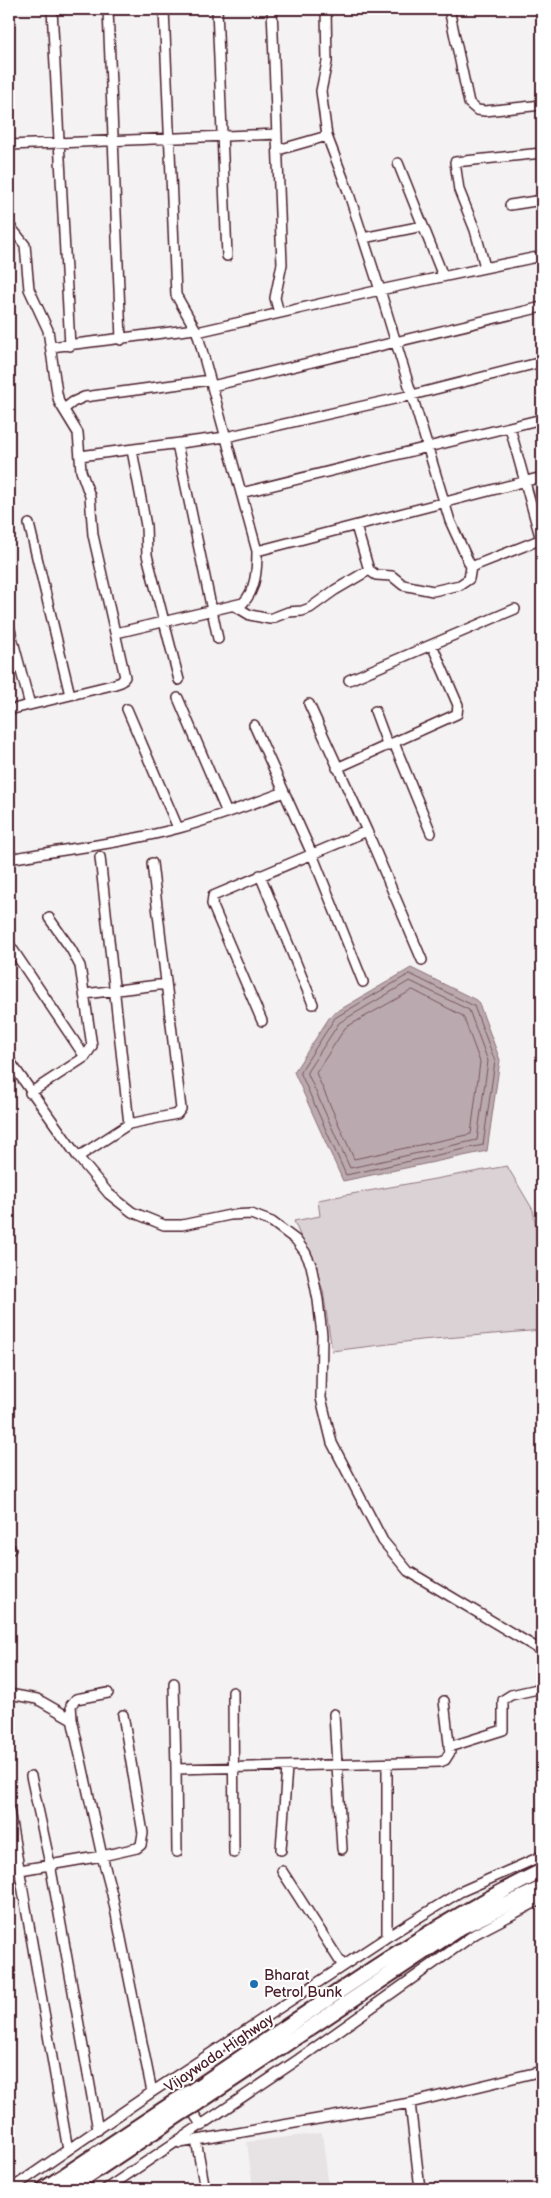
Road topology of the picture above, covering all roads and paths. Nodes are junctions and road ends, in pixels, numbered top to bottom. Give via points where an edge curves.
1 (52, 9) edge
2 (108, 9) edge
3 (164, 9) edge
4 (217, 9) edge
5 (272, 9) edge
6 (326, 9) edge
7 (449, 9) edge
8 (542, 105) edge
9 (277, 134) junction
10 (222, 136) junction
11 (327, 136) junction
12 (169, 138) junction
13 (112, 141) junction
14 (58, 143) junction
15 (9, 145) edge
16 (278, 150) junction
17 (542, 153) edge
18 (398, 163) dead end
19 (542, 200) edge
20 (510, 205) dead end
21 (9, 225) edge
22 (423, 226) junction
23 (363, 238) junction
24 (227, 256) dead end
25 (542, 256) edge
26 (485, 267) junction
27 (443, 276) junction
28 (380, 290) junction
29 (542, 307) edge
30 (279, 313) junction
31 (196, 330) junction
32 (121, 340) junction
33 (396, 342) junction
34 (70, 346) junction
35 (51, 347) junction
36 (542, 362) edge
37 (211, 383) junction
38 (412, 395) junction
39 (64, 409) junction
40 (542, 419) edge
41 (510, 428) junction
42 (226, 437) junction
43 (177, 444) junction
44 (428, 448) junction
45 (132, 450) junction
46 (80, 456) junction
47 (542, 477) edge
48 (524, 482) junction
49 (241, 492) junction
50 (444, 502) junction
51 (29, 524) dead end
52 (356, 526) junction
53 (542, 540) edge
54 (257, 551) junction
55 (471, 567) junction
56 (369, 570) junction
57 (235, 606) junction
58 (515, 609) dead end
59 (211, 610) junction
60 (164, 621) junction
61 (9, 626) edge
62 (116, 633) junction
63 (218, 639) dead end
64 (432, 645) junction
65 (179, 680) dead end
66 (349, 680) dead end
67 (70, 695) junction
68 (178, 698) dead end
69 (309, 704) dead end
70 (30, 705) junction
71 (126, 709) dead end
72 (9, 710) edge
73 (375, 711) dead end
74 (254, 725) dead end
75 (391, 744) junction
76 (337, 768) junction
77 (284, 792) junction
78 (227, 813) junction
79 (178, 828) junction
80 (367, 831) junction
81 (431, 833) dead end
82 (312, 854) junction
83 (100, 857) dead end
84 (9, 859) edge
85 (152, 863) dead end
86 (260, 875) junction
87 (49, 918) dead end
88 (9, 944) edge
89 (422, 960) dead end
90 (363, 982) dead end
91 (166, 984) junction
92 (114, 990) junction
93 (85, 994) junction
94 (313, 1004) dead end
95 (262, 1021) dead end
96 (85, 1057) junction
97 (9, 1060) edge
98 (30, 1093) junction
99 (129, 1124) junction
100 (78, 1157) junction
101 (542, 1651) edge
102 (174, 1683) dead end
103 (542, 1688) edge
104 (233, 1692) dead end
105 (108, 1693) dead end
106 (9, 1694) edge
107 (444, 1701) dead end
108 (334, 1714) dead end
109 (123, 1715) dead end
110 (72, 1718) junction
111 (450, 1747) junction
112 (337, 1764) junction
113 (387, 1764) junction
114 (287, 1767) junction
115 (232, 1768) junction
116 (176, 1769) junction
117 (31, 1776) dead end
118 (9, 1810) edge
119 (342, 1849) dead end
120 (282, 1850) dead end
121 (177, 1852) dead end
122 (234, 1853) dead end
123 (102, 1856) junction
124 (542, 1856) edge
125 (50, 1864) junction
126 (20, 1870) junction
127 (282, 1870) dead end
128 (542, 1872) edge
129 (542, 1888) edge
130 (542, 1899) edge
131 (387, 1937) junction
132 (342, 1966) junction
133 (542, 2071) edge
134 (171, 2080) junction
135 (152, 2092) junction
136 (192, 2098) junction
137 (410, 2103) junction
138 (180, 2106) junction
139 (202, 2126) junction
140 (98, 2130) junction
141 (196, 2140) junction
142 (173, 2144) junction
143 (68, 2150) junction
144 (11, 2189) edge
145 (44, 2189) edge
146 (68, 2189) edge
147 (106, 2189) edge
148 (205, 2189) edge
149 (420, 2189) edge

1 - 14 street
2 - 13 street
3 - 12 street
4 - 10 street
5 - 9 street
6 - 11 street via 326,62 321,91
7 - 8 street via 469,103 485,111
9 - 10 street
9 - 16 street
10 - 12 street
10 - 24 street
11 - 16 street
11 - 23 street
12 - 13 street
12 - 31 street via 176,295
13 - 14 street
13 - 32 street
14 - 15 street
14 - 34 street
16 - 30 street via 282,264 275,298
17 - 26 street via 455,162 459,190
18 - 22 street
19 - 20 street
21 - 35 street via 25,244 30,289 48,330
22 - 23 street
22 - 27 street
23 - 28 street
25 - 26 street
26 - 27 street
27 - 28 street
28 - 30 street
28 - 33 street
29 - 33 street
30 - 31 street
31 - 32 street
31 - 37 street
32 - 34 street
33 - 37 street
33 - 38 street
34 - 35 street
35 - 39 street via 57,393
36 - 38 street
37 - 39 street via 84,397
37 - 42 street
38 - 42 street
38 - 44 street
39 - 46 street via 78,433
40 - 41 street
41 - 44 street
41 - 48 street
42 - 43 street
42 - 49 street
43 - 45 street
43 - 59 street
44 - 49 street
44 - 50 street
45 - 46 street
45 - 60 street via 146,526 147,555
46 - 62 street
47 - 48 street
48 - 50 street
48 - 53 street
49 - 54 street
50 - 52 street
50 - 55 street
51 - 67 street
52 - 54 street
52 - 56 street
53 - 55 street
54 - 57 street via 250,596
55 - 56 street via 470,579 460,585 433,591 404,585 392,576 376,575
56 - 57 street via 302,611 270,619 250,615
57 - 59 street
58 - 64 street
59 - 60 street
59 - 63 street
60 - 62 street
60 - 65 street
61 - 70 street
62 - 67 street via 125,677 121,682
64 - 66 street
64 - 75 street via 458,710 454,717
67 - 70 street
68 - 78 street
69 - 76 street
70 - 72 street
71 - 79 street
73 - 75 street
74 - 77 street
75 - 76 street
75 - 81 street
76 - 80 street
77 - 78 street
77 - 82 street
78 - 79 street
79 - 84 street
80 - 82 street
80 - 89 street
82 - 86 street
82 - 90 street
83 - 92 street
85 - 91 street
86 - 94 street
86 - 95 street via 213,896 212,900
87 - 93 street via 77,960
88 - 96 street
91 - 92 street
91 - 99 street via 181,1109 177,1114
92 - 93 street
92 - 99 street
93 - 96 street via 92,1046
96 - 98 street
97 - 98 street
98 - 100 street
99 - 100 street
100 - 101 street via 109,1194 147,1220 164,1225 182,1225 213,1217 251,1214 272,1222 296,1240 311,1266 318,1300 322,1335 321,1398 332,1443 383,1541 408,1571
102 - 116 street
103 - 111 street via 503,1700 503,1730
104 - 115 street
105 - 110 street via 76,1699 71,1705
106 - 110 street via 37,1699
107 - 111 street
108 - 112 street
109 - 123 street via 142,1840 137,1848
110 - 123 street
111 - 113 street via 448,1756 440,1762
112 - 113 street
112 - 114 street
112 - 119 street
113 - 131 street
114 - 115 street
114 - 120 street
115 - 116 street
115 - 122 street
116 - 121 street
117 - 125 street
118 - 126 street
123 - 125 street
123 - 135 street
124 - 131 street via 460,1892
125 - 126 street
125 - 140 street
126 - 143 street
127 - 132 street
128 - 136 highway, Vijaywada Highway via 455,1917 352,1983
129 - 136 highway, Vijaywada Highway via 461,1928
130 - 139 street via 475,1934
131 - 132 street
132 - 134 street
133 - 137 street
134 - 135 street
134 - 139 street
135 - 140 street
136 - 138 highway, Vijaywada Highway, bridge
137 - 141 street
137 - 149 street
138 - 145 highway, Vijaywada Highway
138 - 146 highway, Vijaywada Highway
139 - 142 street
140 - 143 street
141 - 142 street
141 - 148 street
142 - 147 street
143 - 144 street

